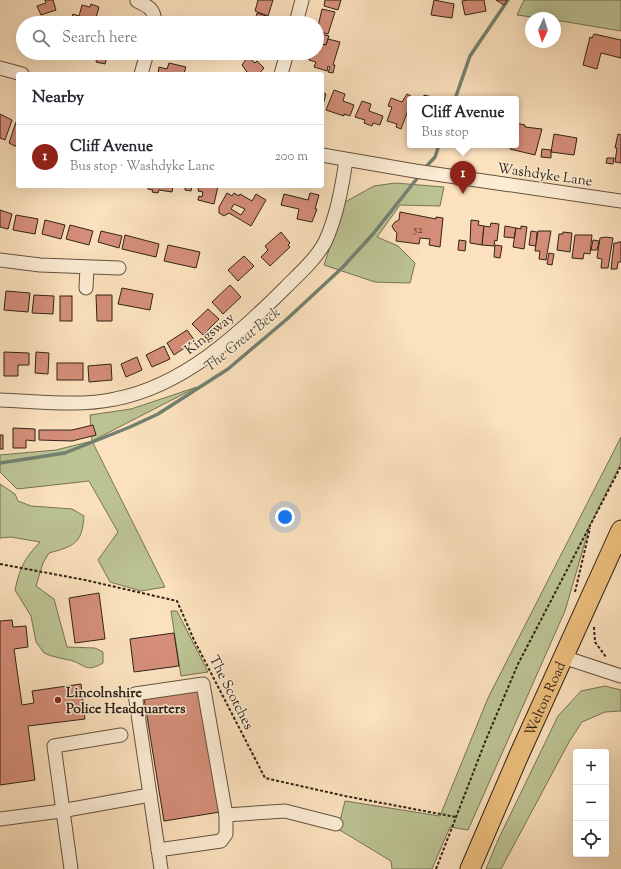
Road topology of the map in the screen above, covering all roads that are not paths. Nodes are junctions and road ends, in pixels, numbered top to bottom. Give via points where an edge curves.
1 (302, 0) edge
2 (137, 1) dead end
3 (155, 16) edge
4 (298, 16) edge
5 (145, 60) edge
6 (285, 60) edge
7 (0, 68) edge
8 (16, 72) edge
9 (142, 72) edge
10 (282, 72) edge
11 (324, 155) edge
12 (346, 160) junction
13 (621, 201) edge
14 (0, 260) edge
15 (87, 268) junction
16 (119, 268) dead end
17 (86, 288) dead end
18 (0, 400) edge
19 (621, 530) edge
20 (563, 657) junction
21 (621, 676) edge
22 (121, 735) dead end
23 (150, 795) junction
24 (61, 811) junction
25 (226, 815) junction
26 (0, 819) edge
27 (336, 824) dead end
28 (158, 850) junction
29 (71, 869) edge
30 (161, 869) edge
31 (470, 869) edge

1 - 4 street
2 - 3 street via 152,9
5 - 9 street
6 - 10 street
7 - 8 street
11 - 12 street, Washdyke Lane
12 - 13 street, Washdyke Lane
12 - 18 street, Kingsway via 340,197 324,242 302,272 216,351 154,388 115,400
14 - 15 street
15 - 16 street
15 - 17 street
19 - 20 highway, Welton Road
20 - 21 street
20 - 31 highway, Welton Road
22 - 24 street via 54,746
23 - 24 street
23 - 25 street via 135,694 204,684
23 - 28 street
24 - 26 street
24 - 29 street
25 - 27 street via 285,811
25 - 28 street via 226,834 221,841
28 - 30 street

